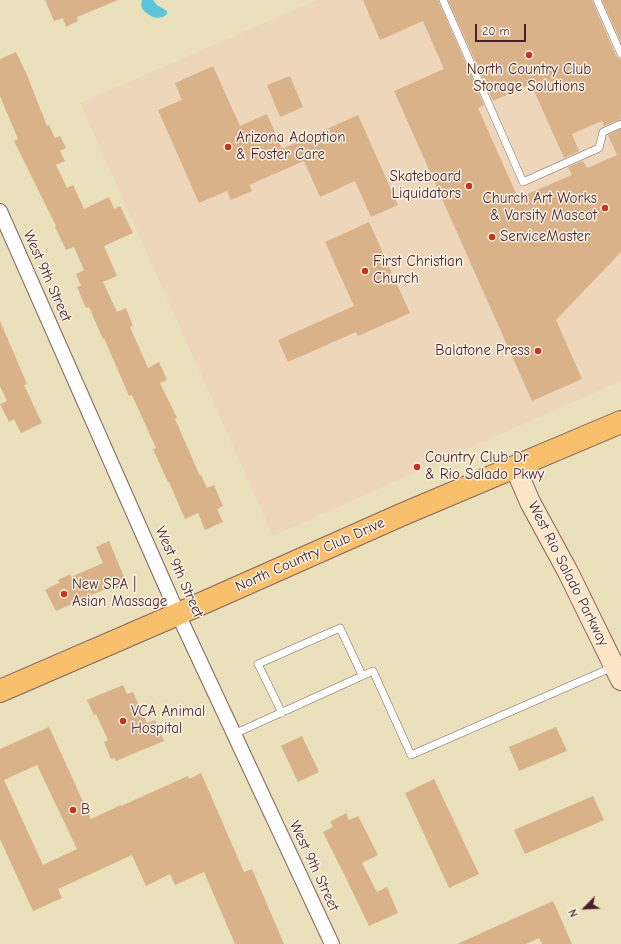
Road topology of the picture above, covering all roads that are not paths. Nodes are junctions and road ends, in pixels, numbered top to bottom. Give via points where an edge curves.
1 (444, 0) edge
2 (598, 0) edge
3 (621, 54) edge
4 (621, 124) edge
5 (0, 211) edge
6 (621, 422) edge
7 (515, 467) junction
8 (178, 614) junction
9 (618, 673) edge
10 (362, 675) junction
11 (0, 691) edge
12 (282, 713) junction
13 (234, 734) junction
14 (332, 944) edge

1 - 4 lane via 523,182 599,148 603,132
2 - 3 lane
5 - 8 street, West 9th Street
6 - 7 main road, North Country Club Drive
7 - 8 main road, North Country Club Drive
7 - 9 main road, West Rio Salado Parkway via 530,502
8 - 11 main road, North Country Club Drive
8 - 13 street, West 9th Street
9 - 10 lane via 411,755 373,671
10 - 12 lane
10 - 12 lane via 340,628 258,664
12 - 13 lane
13 - 14 street, West 9th Street

